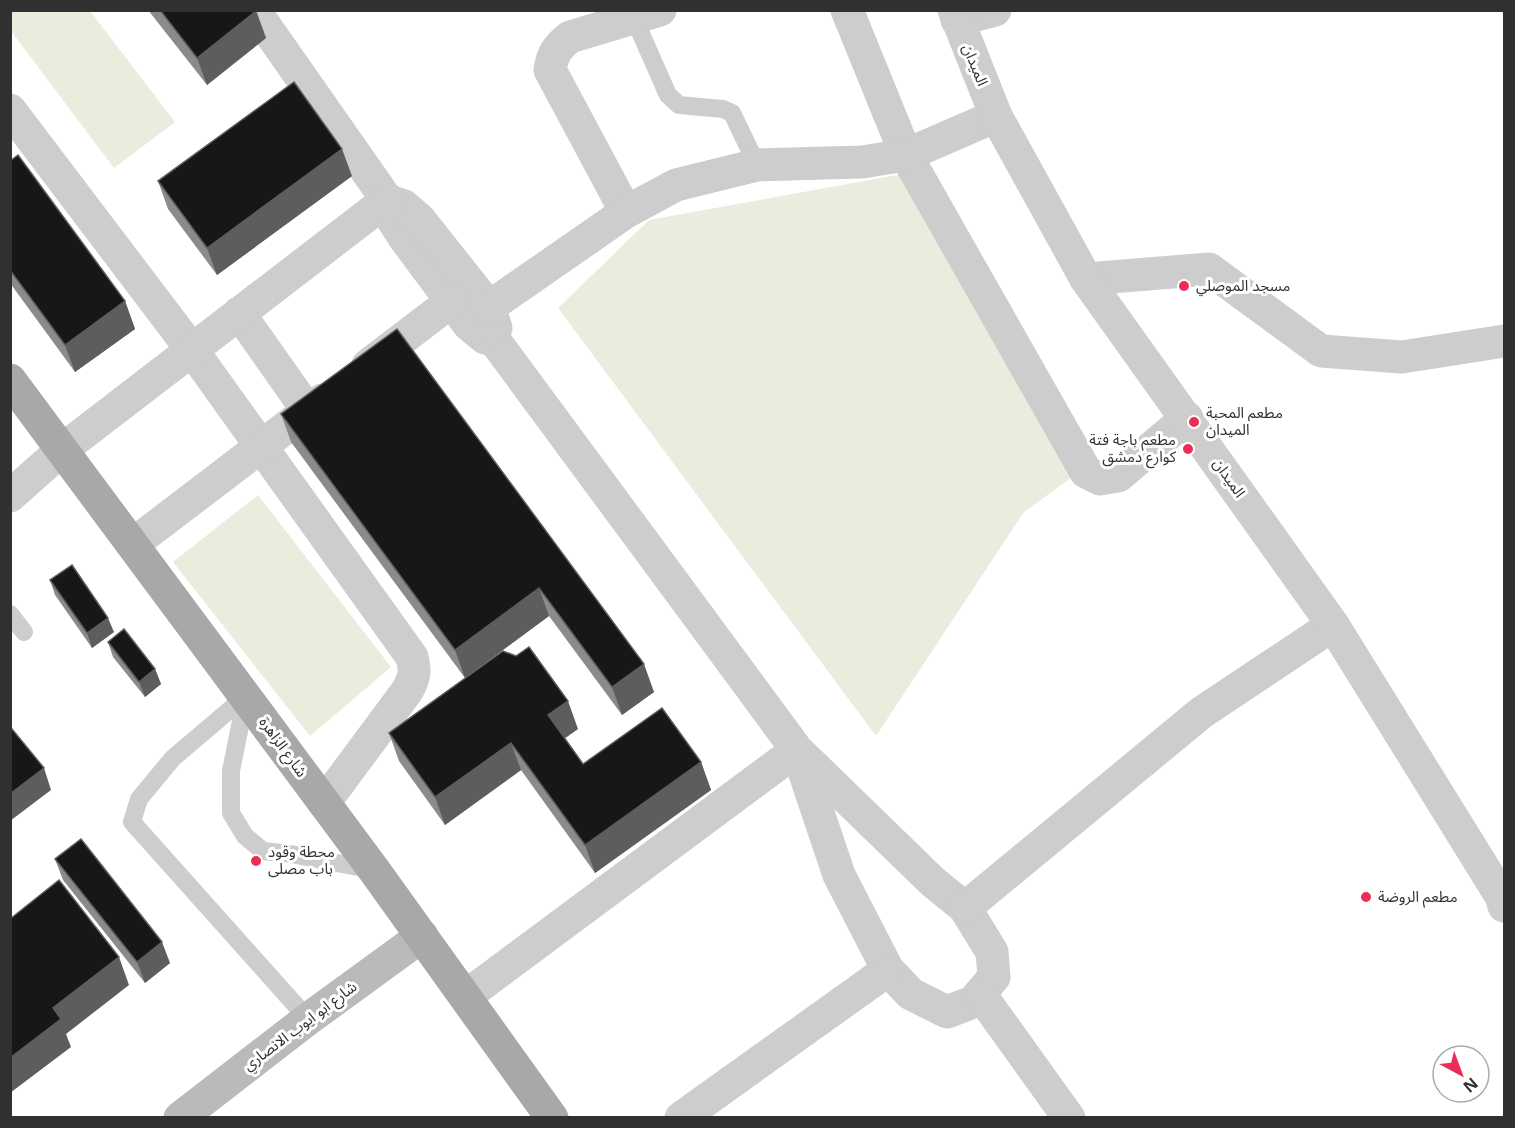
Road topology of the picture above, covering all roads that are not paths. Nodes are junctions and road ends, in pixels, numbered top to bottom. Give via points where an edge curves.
1 (254, 10) edge
2 (847, 10) edge
3 (996, 10) edge
4 (647, 14) edge
5 (955, 15) edge
6 (10, 110) edge
7 (996, 116) junction
8 (906, 155) junction
9 (757, 165) junction
10 (387, 200) junction
11 (626, 212) junction
12 (1086, 279) junction
13 (452, 301) junction
14 (489, 307) junction
15 (239, 314) junction
16 (495, 341) junction
17 (1504, 341) edge
18 (192, 350) junction
19 (10, 380) edge
20 (308, 411) junction
21 (1187, 418) junction
22 (262, 446) junction
23 (63, 449) junction
24 (10, 496) edge
25 (133, 544) junction
26 (10, 614) edge
27 (1333, 625) junction
28 (24, 632) dead end
29 (246, 696) junction
30 (797, 750) junction
31 (324, 803) junction
32 (374, 870) junction
33 (1503, 898) edge
34 (964, 908) junction
35 (422, 936) junction
36 (888, 970) junction
37 (980, 994) junction
38 (466, 996) junction
39 (308, 1019) junction
40 (180, 1118) edge
41 (552, 1118) edge
42 (681, 1118) edge
43 (1069, 1118) edge

1 - 10 street
2 - 8 street
3 - 5 street
4 - 9 lane via 668,95 679,105 732,113
4 - 11 street via 570,37 559,45 550,70
5 - 7 street, الميدان
6 - 18 street
7 - 8 street
7 - 12 street, الميدان
8 - 9 street via 862,162
8 - 21 street via 1086,472 1100,480 1118,476
9 - 11 street via 676,185
10 - 13 street via 396,227
10 - 14 street via 404,206 420,220
10 - 15 street
11 - 14 street
12 - 17 street via 1209,269 1321,351 1402,357
12 - 21 street, الميدان
13 - 16 street via 477,333
13 - 20 street
14 - 16 street via 495,323
15 - 18 street
15 - 20 street
16 - 30 street
18 - 22 street
18 - 23 street
19 - 23 main road, شارع الزاهرة
20 - 22 street
21 - 27 street, الميدان
22 - 25 street
22 - 31 street via 412,657 415,669 407,691
23 - 24 street
23 - 25 main road, شارع الزاهرة
25 - 29 main road, شارع الزاهرة
26 - 28 lane
27 - 33 street, الميدان
27 - 34 street via 1201,713
29 - 31 main road, شارع الزاهرة
29 - 32 lane via 231,771 231,813 245,836 263,852
29 - 39 lane via 173,758 139,799 132,822
30 - 34 street
30 - 36 street via 839,875
30 - 38 street
31 - 32 main road, شارع الزاهرة
32 - 35 main road, شارع الزاهرة
34 - 37 street via 992,952 994,977
35 - 38 main road, شارع الزاهرة
35 - 39 main road, شارع ابو ايوب الانصاري
36 - 37 street via 911,994 947,1012 973,1002
36 - 42 street
37 - 43 street
38 - 41 main road, شارع الزاهرة
39 - 40 main road, شارع ابو ايوب الانصاري

